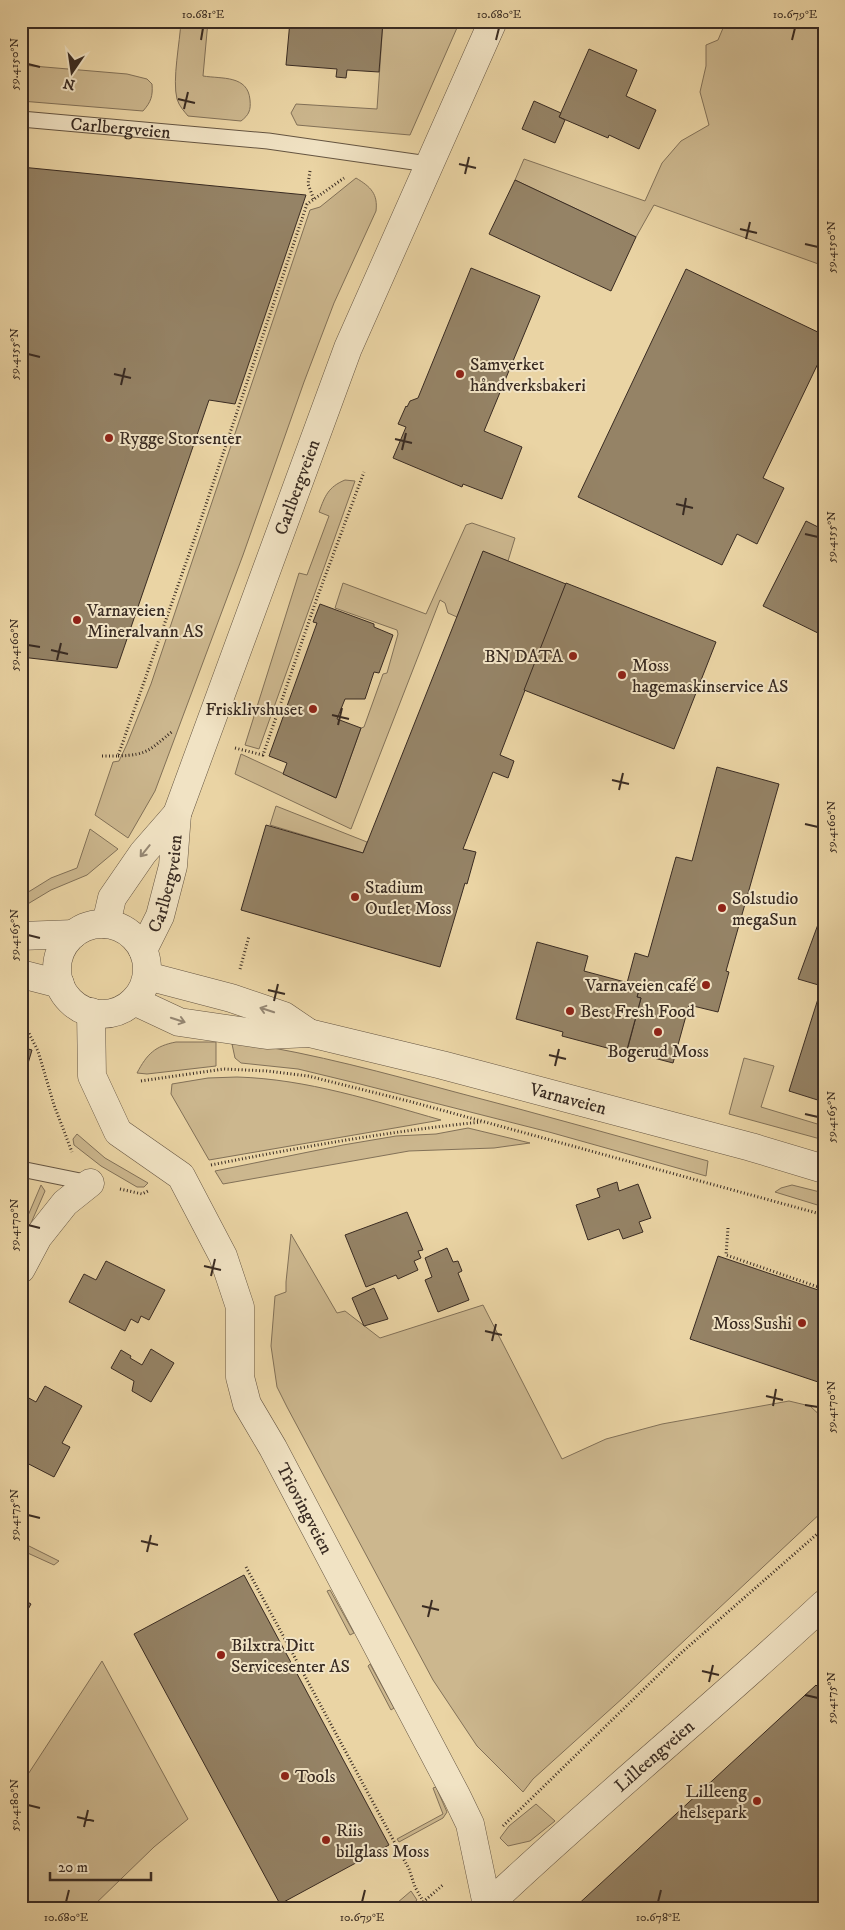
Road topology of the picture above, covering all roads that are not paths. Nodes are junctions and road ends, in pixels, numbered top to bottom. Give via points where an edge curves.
1 (492, 21) edge
2 (21, 119) edge
3 (428, 164) junction
4 (176, 814) junction
5 (106, 924) junction
6 (74, 934) junction
7 (21, 936) edge
8 (143, 950) junction
9 (21, 974) edge
10 (147, 976) junction
11 (60, 984) junction
12 (134, 1001) junction
13 (92, 1012) junction
14 (309, 1033) junction
15 (21, 1169) edge
16 (824, 1169) edge
17 (90, 1182) joint
18 (21, 1270) edge
19 (824, 1604) edge
20 (486, 1907) edge

1 - 3 street, Carlbergveien
2 - 3 lane, Carlbergveien via 268,141
3 - 4 street, Carlbergveien via 348,348
4 -> 5 street, Carlbergveien via 142,854 112,898
4 - 8 street, Carlbergveien via 173,866 160,916
5 - 6 street via 86,927
5 - 8 street via 126,930
6 - 7 street
6 - 11 street via 64,945 59,958
8 - 10 street
9 - 11 street
10 - 12 street
14 -> 10 street, Varnaveien via 284,1016 204,990
11 - 13 street via 74,1004
12 - 13 street via 115,1012
12 -> 14 street, Varnaveien via 180,1022 267,1035
13 - 20 street, Triovingveien via 92,1076 118,1132 181,1176 223,1256 240,1307 240,1378 248,1404 470,1824
14 - 16 street, Varnaveien via 751,1147
15 - 17 lane
17 - 18 street via 65,1204 38,1238
19 - 20 street, Lilleengveien via 597,1804

